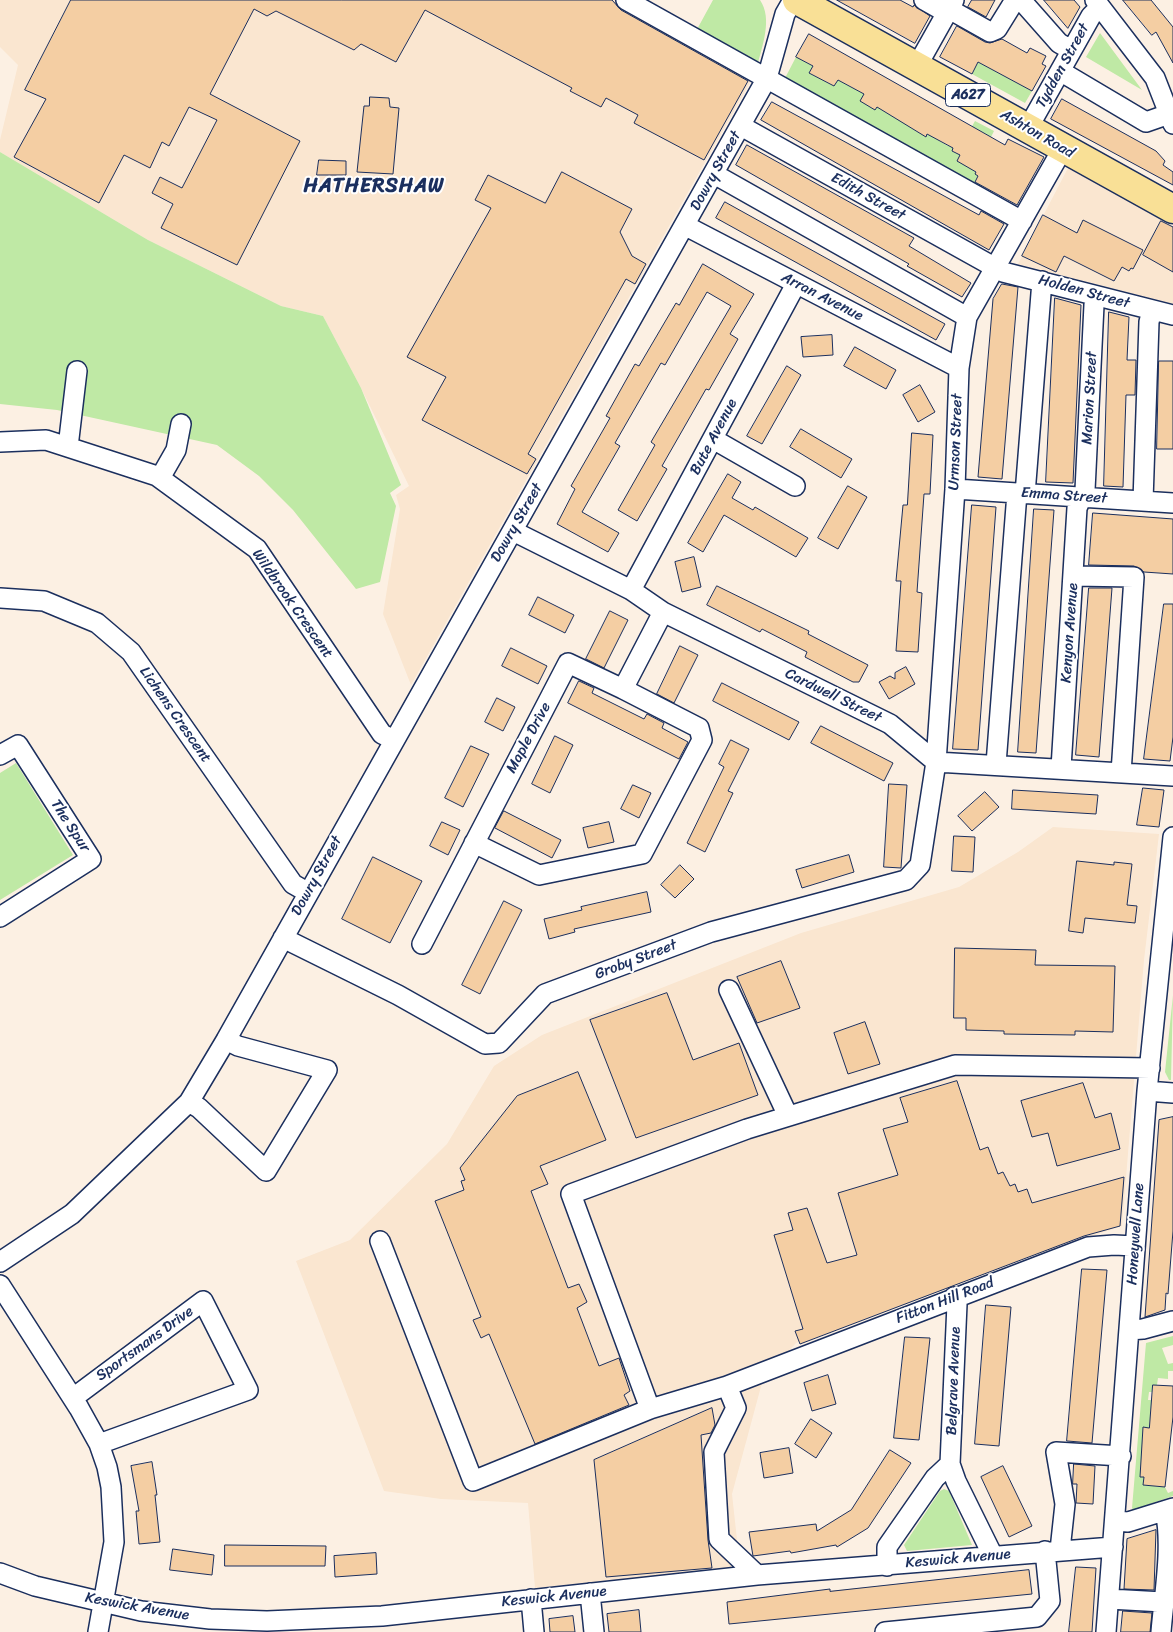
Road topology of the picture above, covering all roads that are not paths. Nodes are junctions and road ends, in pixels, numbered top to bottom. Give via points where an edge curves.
1 (626, 0) edge
2 (793, 0) edge
3 (797, 0) edge
4 (924, 0) edge
5 (1015, 0) edge
6 (1021, 0) edge
7 (1097, 3) edge
8 (950, 7) edge
9 (1072, 50) junction
10 (916, 66) junction
11 (1060, 71) junction
12 (767, 78) junction
13 (1171, 119) edge
14 (741, 126) junction
15 (1028, 128) junction
16 (1063, 148) junction
17 (714, 174) junction
18 (1173, 209) edge
19 (1022, 221) junction
20 (686, 226) junction
21 (996, 268) junction
22 (1042, 281) junction
23 (796, 284) junction
24 (1097, 296) junction
25 (1152, 310) junction
26 (1173, 315) edge
27 (967, 317) junction
28 (959, 368) junction
29 (77, 371) dead end
30 (181, 424) dead end
31 (713, 439) junction
32 (0, 442) edge
33 (68, 448) junction
34 (160, 478) junction
35 (795, 486) dead end
36 (954, 489) junction
37 (1021, 494) junction
38 (1082, 499) junction
39 (1143, 501) junction
40 (1173, 503) edge
41 (513, 531) junction
42 (1074, 576) junction
43 (632, 590) junction
44 (0, 598) edge
45 (663, 612) junction
46 (623, 689) junction
47 (394, 740) junction
48 (0, 755) edge
49 (936, 762) junction
50 (996, 764) junction
51 (1061, 768) junction
52 (1121, 773) junction
53 (1173, 776) edge
54 (474, 843) junction
55 (1172, 846) edge
56 (308, 892) junction
57 (0, 917) edge
58 (283, 938) junction
59 (422, 944) dead end
60 (729, 990) dead end
61 (226, 1040) junction
62 (1150, 1068) junction
63 (1147, 1091) junction
64 (1173, 1093) edge
65 (189, 1102) junction
66 (788, 1116) junction
67 (380, 1241) dead end
68 (1135, 1246) junction
69 (0, 1262) edge
70 (0, 1285) edge
71 (954, 1297) junction
72 (1173, 1321) edge
73 (1129, 1330) junction
74 (727, 1386) junction
75 (72, 1398) junction
76 (650, 1409) junction
77 (99, 1444) junction
78 (1121, 1456) junction
79 (950, 1464) junction
80 (1169, 1510) edge
81 (1116, 1521) junction
82 (1113, 1546) junction
83 (1053, 1550) junction
84 (993, 1556) junction
85 (887, 1566) junction
86 (0, 1573) edge
87 (1170, 1574) edge
88 (757, 1575) junction
89 (590, 1593) junction
90 (531, 1599) junction
91 (1109, 1599) junction
92 (1163, 1602) junction
93 (103, 1603) junction
94 (98, 1632) edge
95 (534, 1632) edge
96 (594, 1632) edge
97 (885, 1632) edge
98 (1106, 1632) edge
99 (1161, 1632) edge

1 - 12 street
2 - 12 street, Dowry Street via 785,14
3 - 10 highway, Ashton Road / A627
4 - 8 street
5 - 8 street via 997,29 990,32
6 - 9 street via 1059,43
7 - 9 street, Tydden Street
7 - 13 street via 1155,78
8 - 10 street
9 - 11 street, Tydden Street
10 - 15 highway, Ashton Road / A627
11 - 13 street via 1146,122
11 - 15 street, Tydden Street
12 - 14 street, Dowry Street
12 - 19 street
14 - 17 street, Dowry Street
14 - 21 street, Edith Street
15 - 16 highway, Ashton Road / A627
16 - 18 highway, Ashton Road / A627
16 - 19 street, Urmson Street
17 - 20 street, Dowry Street
17 - 27 street
19 - 21 street, Urmson Street
20 - 23 street, Arran Avenue
20 - 41 street, Dowry Street
21 - 22 street, Holden Street
21 - 27 street, Urmson Street
22 - 24 street, Holden Street
22 - 37 street
23 - 28 street, Arran Avenue
23 - 31 street, Bute Avenue
24 - 25 street, Holden Street
24 - 38 street, Marion Street via 1094,304 1086,490
25 - 26 street, Holden Street
25 - 39 street
27 - 28 street, Urmson Street
28 - 36 street, Urmson Street
29 - 33 street
30 - 34 street via 176,450
31 - 35 street
31 - 43 street, Bute Avenue
32 - 33 street, Wildbrook Crescent via 46,440
33 - 34 street, Wildbrook Crescent
34 - 47 street, Wildbrook Crescent via 257,549 382,734
36 - 37 street, Emma Street
36 - 49 street, Urmson Street
37 - 38 street, Emma Street
37 - 50 street
38 - 39 street, Emma Street
38 - 42 street, Kenyon Avenue via 1077,508
39 - 40 street, Emma Street
41 - 43 street, Cardwell Street
41 - 47 street, Dowry Street
42 - 51 street, Kenyon Avenue
42 - 52 street via 1134,577
43 - 45 street, Cardwell Street
44 - 56 street, Lichens Crescent via 44,601 98,623 131,652 293,884
45 - 46 street
45 - 49 street, Cardwell Street via 890,724
46 - 54 street, Maple Drive via 568,663
46 - 54 street via 699,728 702,740 642,854 539,875
47 - 56 street, Dowry Street
48 - 57 street, The Spur via 18,745 91,859
49 - 50 street
49 - 58 street, Groby Street via 920,865 906,880 711,932 545,994 499,1044 485,1044
50 - 51 street
51 - 52 street
52 - 53 street
54 - 59 street, Maple Drive
55 - 62 street, Honeywell Lane
56 - 58 street, Dowry Street
58 - 61 street, Dowry Street
60 - 66 street
61 - 65 street, Dowry Street
61 - 65 street via 326,1070 266,1171
62 - 63 street, Honeywell Lane
62 - 66 street via 955,1065
63 - 64 street
63 - 68 street, Honeywell Lane
65 - 69 street, Dowry Street via 72,1214
66 - 76 street via 571,1194
67 - 76 street, Fitton Hill Road via 473,1481
68 - 71 street, Fitton Hill Road via 1088,1247
68 - 73 street, Honeywell Lane
70 - 75 street
71 - 74 street, Fitton Hill Road
71 - 79 street, Belgrave Avenue via 957,1304
72 - 73 street
73 - 78 street, Honeywell Lane
74 - 76 street, Fitton Hill Road
74 - 88 street via 736,1408 714,1452 719,1539
75 - 77 street
75 - 77 street, Sportsmans Drive via 203,1301 248,1390
77 - 93 street via 111,1487 114,1542
78 - 81 street, Honeywell Lane
78 - 83 street via 1056,1452 1065,1504
79 - 84 street, Belgrave Avenue
79 - 85 street via 934,1478 887,1547
80 - 81 street via 1128,1522
80 - 87 street
81 - 82 street, Honeywell Lane
82 - 83 street, Keswick Avenue
82 - 91 street, Honeywell Lane
83 - 84 street, Keswick Avenue
83 - 97 street via 1050,1601 1037,1617
84 - 85 street, Keswick Avenue
85 - 88 street, Keswick Avenue
86 - 93 street, Keswick Avenue via 35,1586
87 - 92 street
88 - 89 street, Keswick Avenue
89 - 90 street, Keswick Avenue
89 - 96 street
90 - 93 street, Keswick Avenue via 382,1616 266,1621 210,1619
90 - 95 street
91 - 92 street
91 - 98 street, Honeywell Lane
92 - 99 street
93 - 94 street

